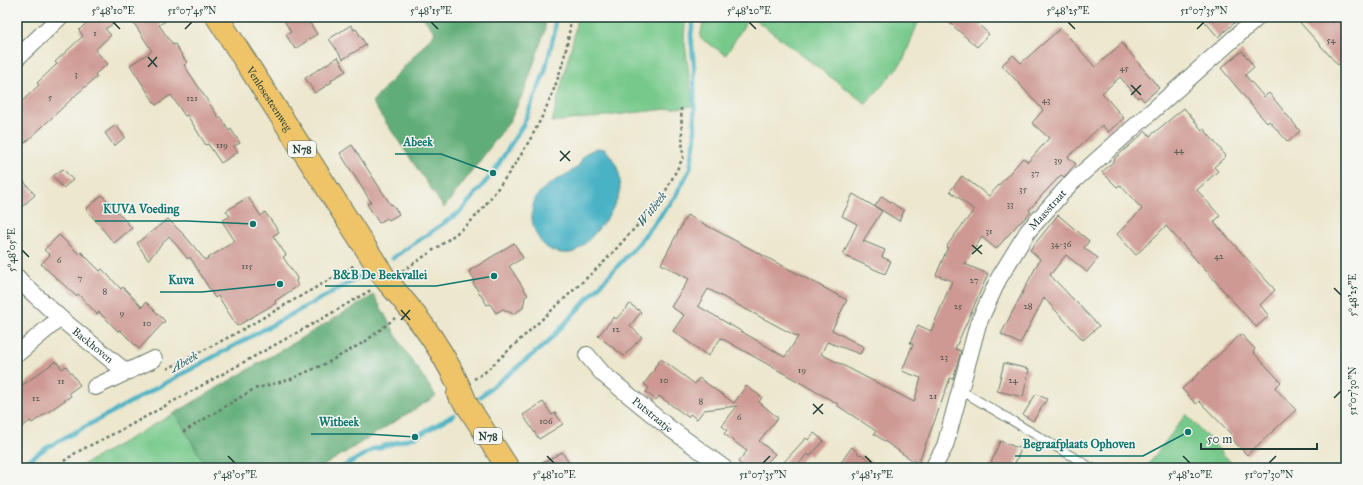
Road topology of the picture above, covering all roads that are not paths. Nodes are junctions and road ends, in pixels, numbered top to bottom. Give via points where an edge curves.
1 (60, 17) edge
2 (217, 17) edge
3 (1258, 17) edge
4 (17, 58) edge
5 (17, 277) edge
6 (387, 281) junction
7 (60, 318) junction
8 (17, 354) edge
9 (587, 355) dead end
10 (154, 359) road end
11 (126, 372) junction
12 (95, 387) dead end
13 (960, 390) junction
14 (464, 396) junction
15 (508, 468) edge
16 (724, 468) edge
17 (933, 468) edge
18 (1092, 468) edge

1 - 4 street
2 - 6 main road, Venlosesteenweg / N78
3 - 13 street, Maasstraat via 1070,184 1028,231 999,278 978,324
5 - 7 street, Baekhoven
6 - 14 main road, Venlosesteenweg / N78 via 418,318 444,356
6 - 14 main road, Venlosesteenweg / N78 via 408,325 432,365
7 - 8 street
7 - 11 street, Baekhoven
9 - 16 street, Putstraatje via 603,374
10 - 11 street, Baekhoven
11 - 12 street, Baekhoven
13 - 17 street, Maasstraat via 945,446
13 - 18 lane
14 - 15 main road, Venlosesteenweg / N78

